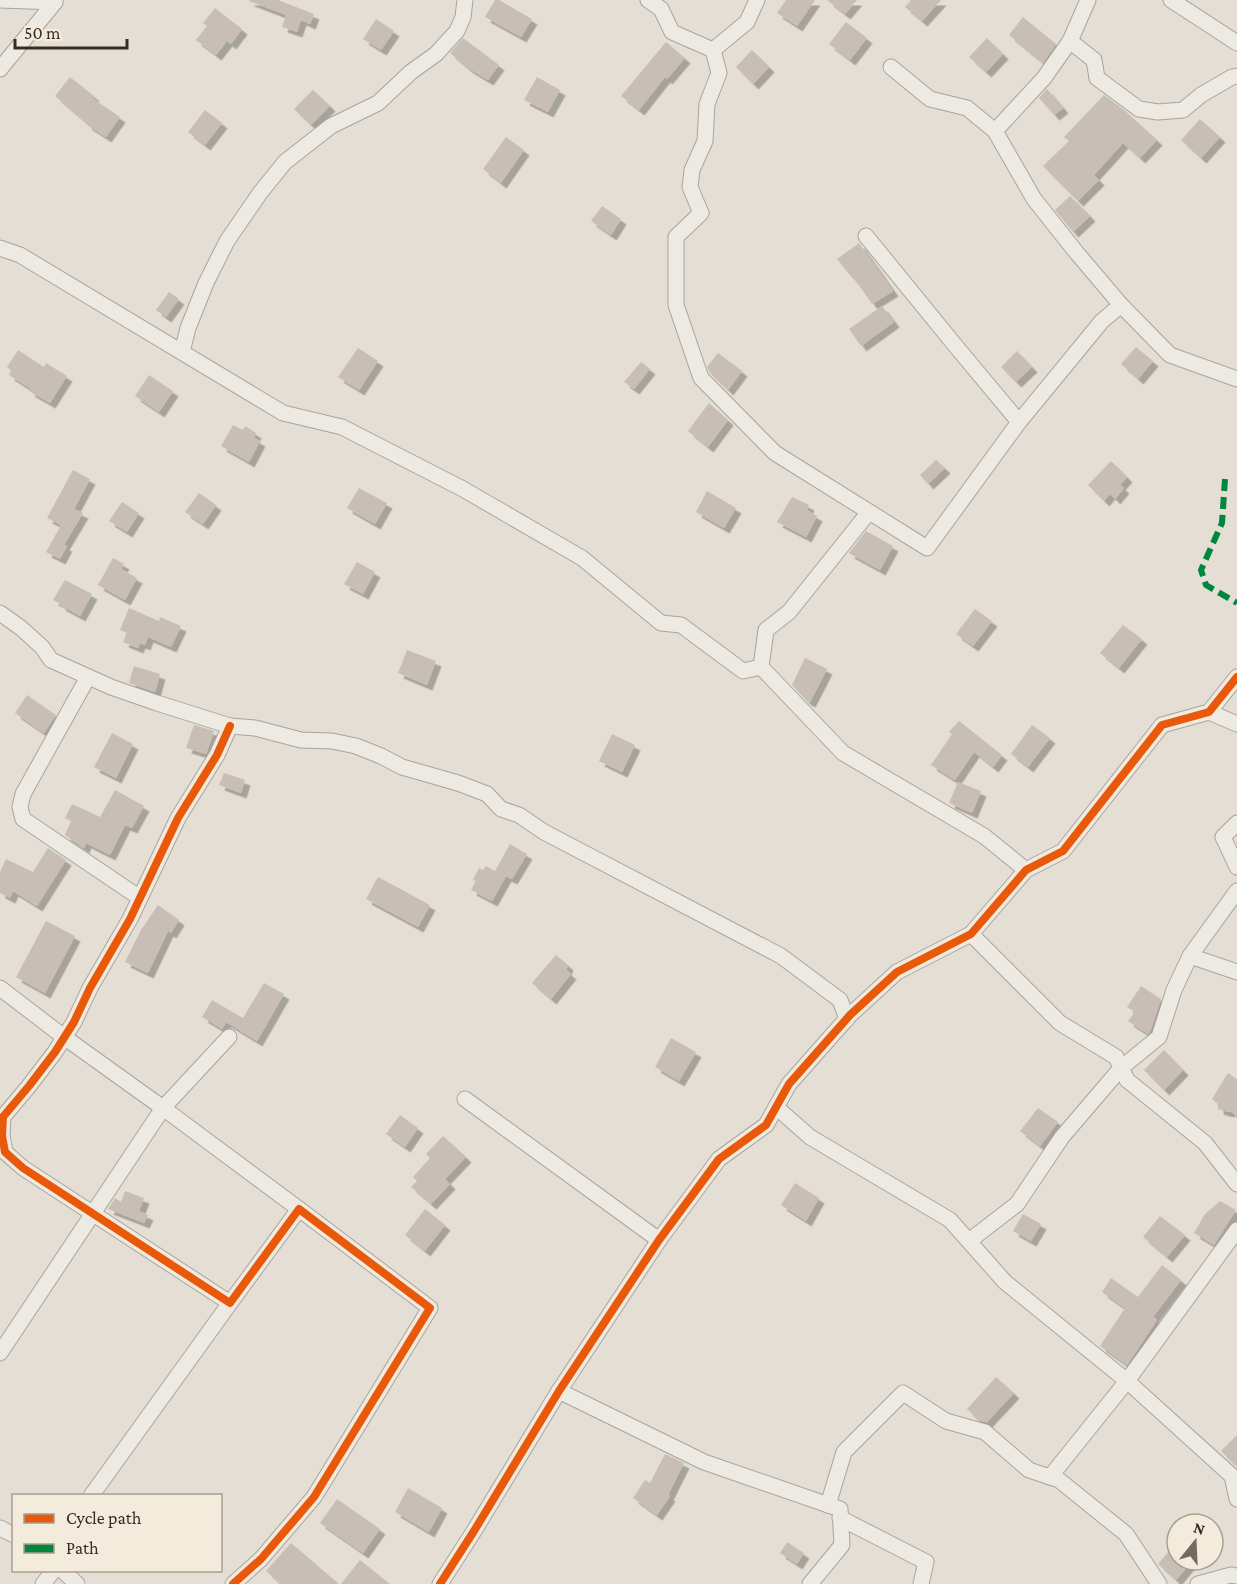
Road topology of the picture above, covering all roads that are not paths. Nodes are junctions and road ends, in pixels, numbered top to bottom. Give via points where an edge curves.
1 (0, 0) edge
2 (465, 0) edge
3 (648, 0) edge
4 (757, 0) edge
5 (1088, 0) edge
6 (1170, 0) edge
7 (55, 1) edge
8 (1070, 41) junction
9 (1237, 44) edge
10 (712, 50) junction
11 (891, 67) dead end
12 (0, 69) edge
13 (1237, 76) edge
14 (994, 131) junction
15 (866, 236) dead end
16 (0, 248) edge
17 (1121, 305) junction
18 (182, 352) junction
19 (1237, 379) edge
20 (1019, 422) junction
21 (869, 512) junction
22 (0, 613) edge
23 (761, 667) junction
24 (88, 677) junction
25 (1237, 677) edge
26 (1209, 712) junction
27 (1237, 724) edge
28 (230, 726) junction
29 (1237, 823) edge
30 (1237, 867) edge
31 (1026, 870) junction
32 (1237, 891) edge
33 (140, 898) junction
34 (971, 934) junction
35 (1190, 956) junction
36 (1237, 972) edge
37 (0, 988) edge
38 (847, 1019) junction
39 (64, 1037) junction
40 (229, 1037) dead end
41 (1121, 1068) junction
42 (465, 1099) dead end
43 (776, 1107) junction
44 (163, 1108) junction
45 (1237, 1184) edge
46 (299, 1209) junction
47 (93, 1214) junction
48 (1237, 1230) edge
49 (659, 1240) junction
50 (969, 1241) junction
51 (230, 1303) junction
52 (0, 1353) edge
53 (1127, 1381) junction
54 (559, 1391) junction
55 (1234, 1474) edge
56 (1050, 1477) junction
57 (92, 1494) edge
58 (1237, 1499) edge
59 (828, 1505) junction
60 (840, 1518) junction
61 (52, 1572) edge
62 (64, 1572) edge
63 (1237, 1576) edge
64 (43, 1584) edge
65 (77, 1584) edge
66 (233, 1584) edge
67 (440, 1584) edge
68 (810, 1584) edge
69 (921, 1584) edge
70 (1159, 1584) edge
71 (1198, 1584) edge

1 - 7 street
2 - 18 street via 464,17 457,31 435,54 378,103 331,126 285,162 260,193 227,241 206,283
3 - 10 street via 661,9 672,32
4 - 10 street via 747,22
5 - 8 street
6 - 9 street
7 - 12 street
8 - 13 street via 1094,60 1098,78 1139,109 1183,110
8 - 14 street via 1044,78
10 - 21 street via 719,74 707,104 705,141 692,170 690,187 701,213 676,237 676,305 691,353 701,378 775,453
11 - 14 street via 930,99 968,108
14 - 17 street via 1034,199
15 - 20 street
16 - 18 street via 20,255
17 - 19 street via 1170,355
17 - 20 street via 1102,321
18 - 23 street via 283,413 342,427 463,489 582,558 661,623 681,625 743,671
20 - 21 street via 927,548
21 - 23 street via 789,612 766,630
22 - 24 street via 42,647 51,660
23 - 31 street via 843,753 984,836
24 - 28 street
24 - 33 street via 23,794 23,819
25 - 26 street
26 - 27 street
26 - 31 street via 1162,725 1063,851
28 - 33 street via 178,818
28 - 38 street via 356,746 402,767 487,794 501,809 519,815 543,832 781,956 840,999
29 - 30 street via 1223,837
31 - 34 street
32 - 35 street
33 - 39 street
34 - 38 street via 897,972
34 - 41 street via 1060,1023 1116,1057
35 - 36 street
35 - 41 street via 1159,1037
37 - 39 street
38 - 43 street via 789,1084
39 - 44 street
39 - 47 street via 3,1117 2,1136 5,1152 23,1168
40 - 44 street
41 - 45 street via 1127,1080 1205,1143
41 - 50 street via 1062,1137 1017,1204
42 - 49 street
43 - 49 street via 766,1125 719,1159
43 - 50 street via 810,1137 950,1220
44 - 46 street
44 - 47 street
46 - 51 street
46 - 66 street via 430,1308 314,1497 261,1559
47 - 51 street
47 - 52 street
48 - 53 street
49 - 54 street
50 - 53 street via 1005,1282
51 - 57 street
53 - 55 street
53 - 56 street
54 - 59 street via 704,1461
54 - 67 street
55 - 58 street
56 - 59 street via 1029,1470 985,1432 946,1421 903,1393 844,1452
56 - 70 street via 1126,1534
59 - 60 street via 840,1509
60 - 68 street via 842,1545
60 - 69 street via 926,1562
61 - 64 street
62 - 65 street
63 - 71 street

